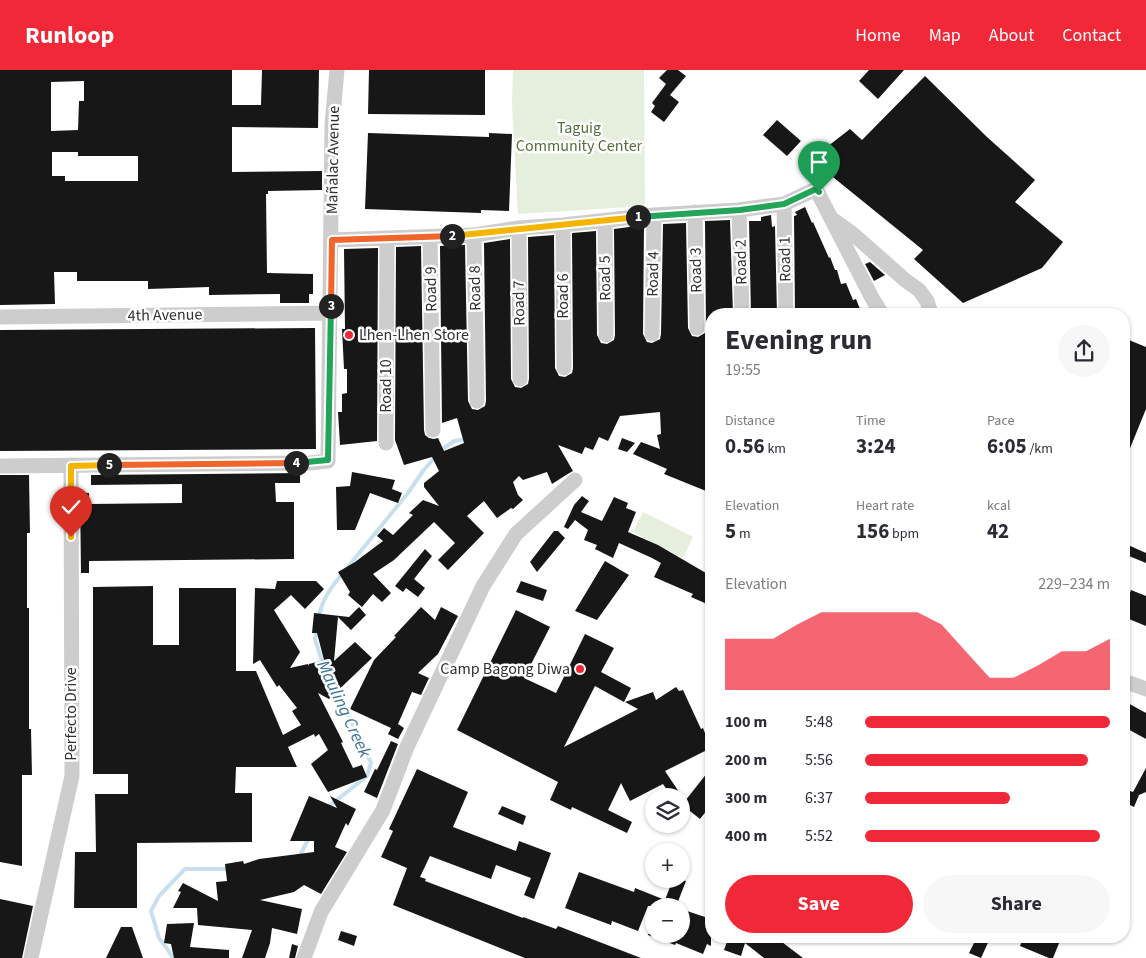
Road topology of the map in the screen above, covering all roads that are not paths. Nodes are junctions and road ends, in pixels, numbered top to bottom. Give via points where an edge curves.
1 (337, 70) edge
2 (784, 204) junction
3 (740, 210) junction
4 (695, 212) junction
5 (654, 215) junction
6 (830, 219) junction
7 (604, 221) junction
8 (563, 225) junction
9 (519, 228) junction
10 (474, 234) junction
11 (430, 237) junction
12 (387, 238) junction
13 (332, 240) junction
14 (742, 308) edge
15 (786, 308) edge
16 (878, 308) edge
17 (929, 308) edge
18 (330, 313) junction
19 (0, 316) edge
20 (697, 328) dead end
21 (652, 334) dead end
22 (606, 335) dead end
23 (564, 368) dead end
24 (520, 379) dead end
25 (477, 401) dead end
26 (433, 430) dead end
27 (386, 443) dead end
28 (0, 466) edge
29 (71, 466) junction
30 (575, 480) dead end
31 (1130, 683) edge
32 (1146, 689) edge
33 (31, 958) edge
34 (304, 958) edge

1 - 13 street, Mañalac Avenue via 332,125
2 - 3 street
2 - 6 street via 816,189
2 - 15 street, Road 1
3 - 4 street
3 - 14 street, Road 2
4 - 5 street
4 - 20 street, Road 3
5 - 7 street
5 - 21 street, Road 4
6 - 16 street
6 - 17 street via 853,234 919,290
7 - 8 street
7 - 22 street, Road 5
8 - 9 street
8 - 23 street, Road 6
9 - 10 street
9 - 24 street, Road 7
10 - 11 street
10 - 25 street, Road 8
11 - 12 street
11 - 26 street, Road 9
12 - 13 street
12 - 27 street, Road 10
13 - 18 street, Mañalac Avenue
18 - 19 street, 4th Avenue
18 - 29 street, Mañalac Avenue via 328,460 310,463
28 - 29 street
29 - 33 street, Perfecto Drive via 72,776
30 - 34 street via 516,534 483,586 407,746 383,810 321,912
31 - 32 street

